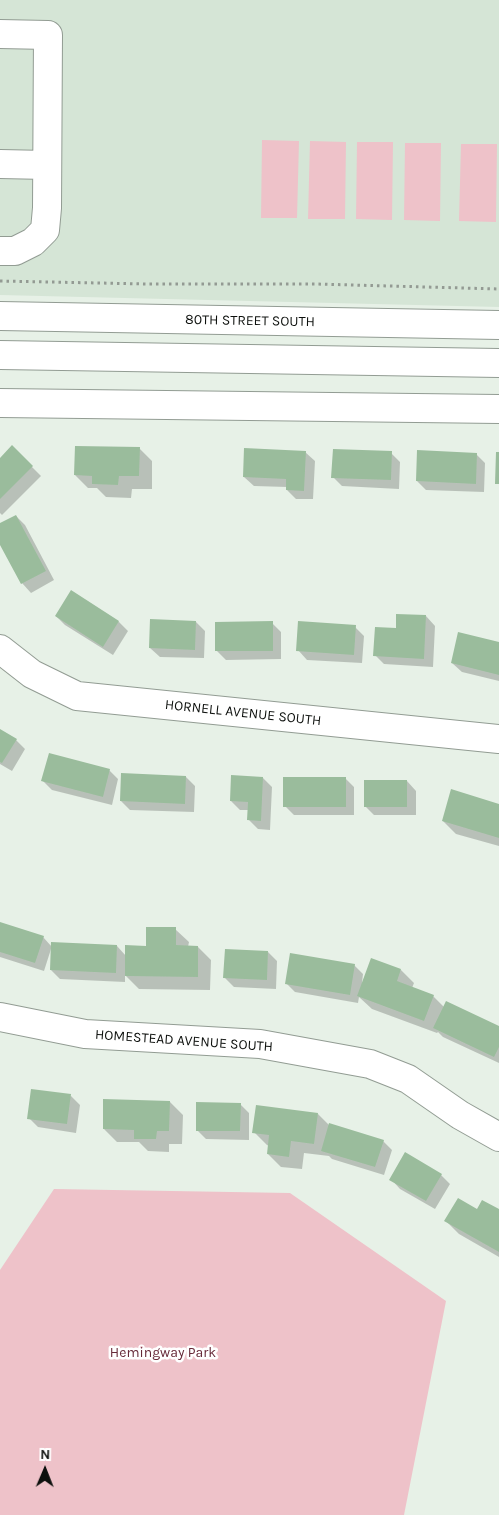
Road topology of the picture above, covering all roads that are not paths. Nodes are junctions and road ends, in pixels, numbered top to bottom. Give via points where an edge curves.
1 (0, 34) edge
2 (0, 164) edge
3 (47, 165) junction
4 (0, 251) edge
5 (0, 316) edge
6 (499, 325) edge
7 (0, 355) edge
8 (499, 364) edge
9 (0, 403) edge
10 (499, 409) edge
11 (0, 649) edge
12 (499, 739) edge
13 (0, 1017) edge
14 (499, 1137) edge

1 - 3 street via 48,35
2 - 3 street
3 - 4 street via 45,230 33,242 15,251
5 - 6 street, 80TH STREET SOUTH
7 - 8 street
9 - 10 street
11 - 12 street, HORNELL AVENUE SOUTH via 32,674 78,696
13 - 14 street, HOMESTEAD AVENUE SOUTH via 85,1034 260,1044 370,1064 408,1079

